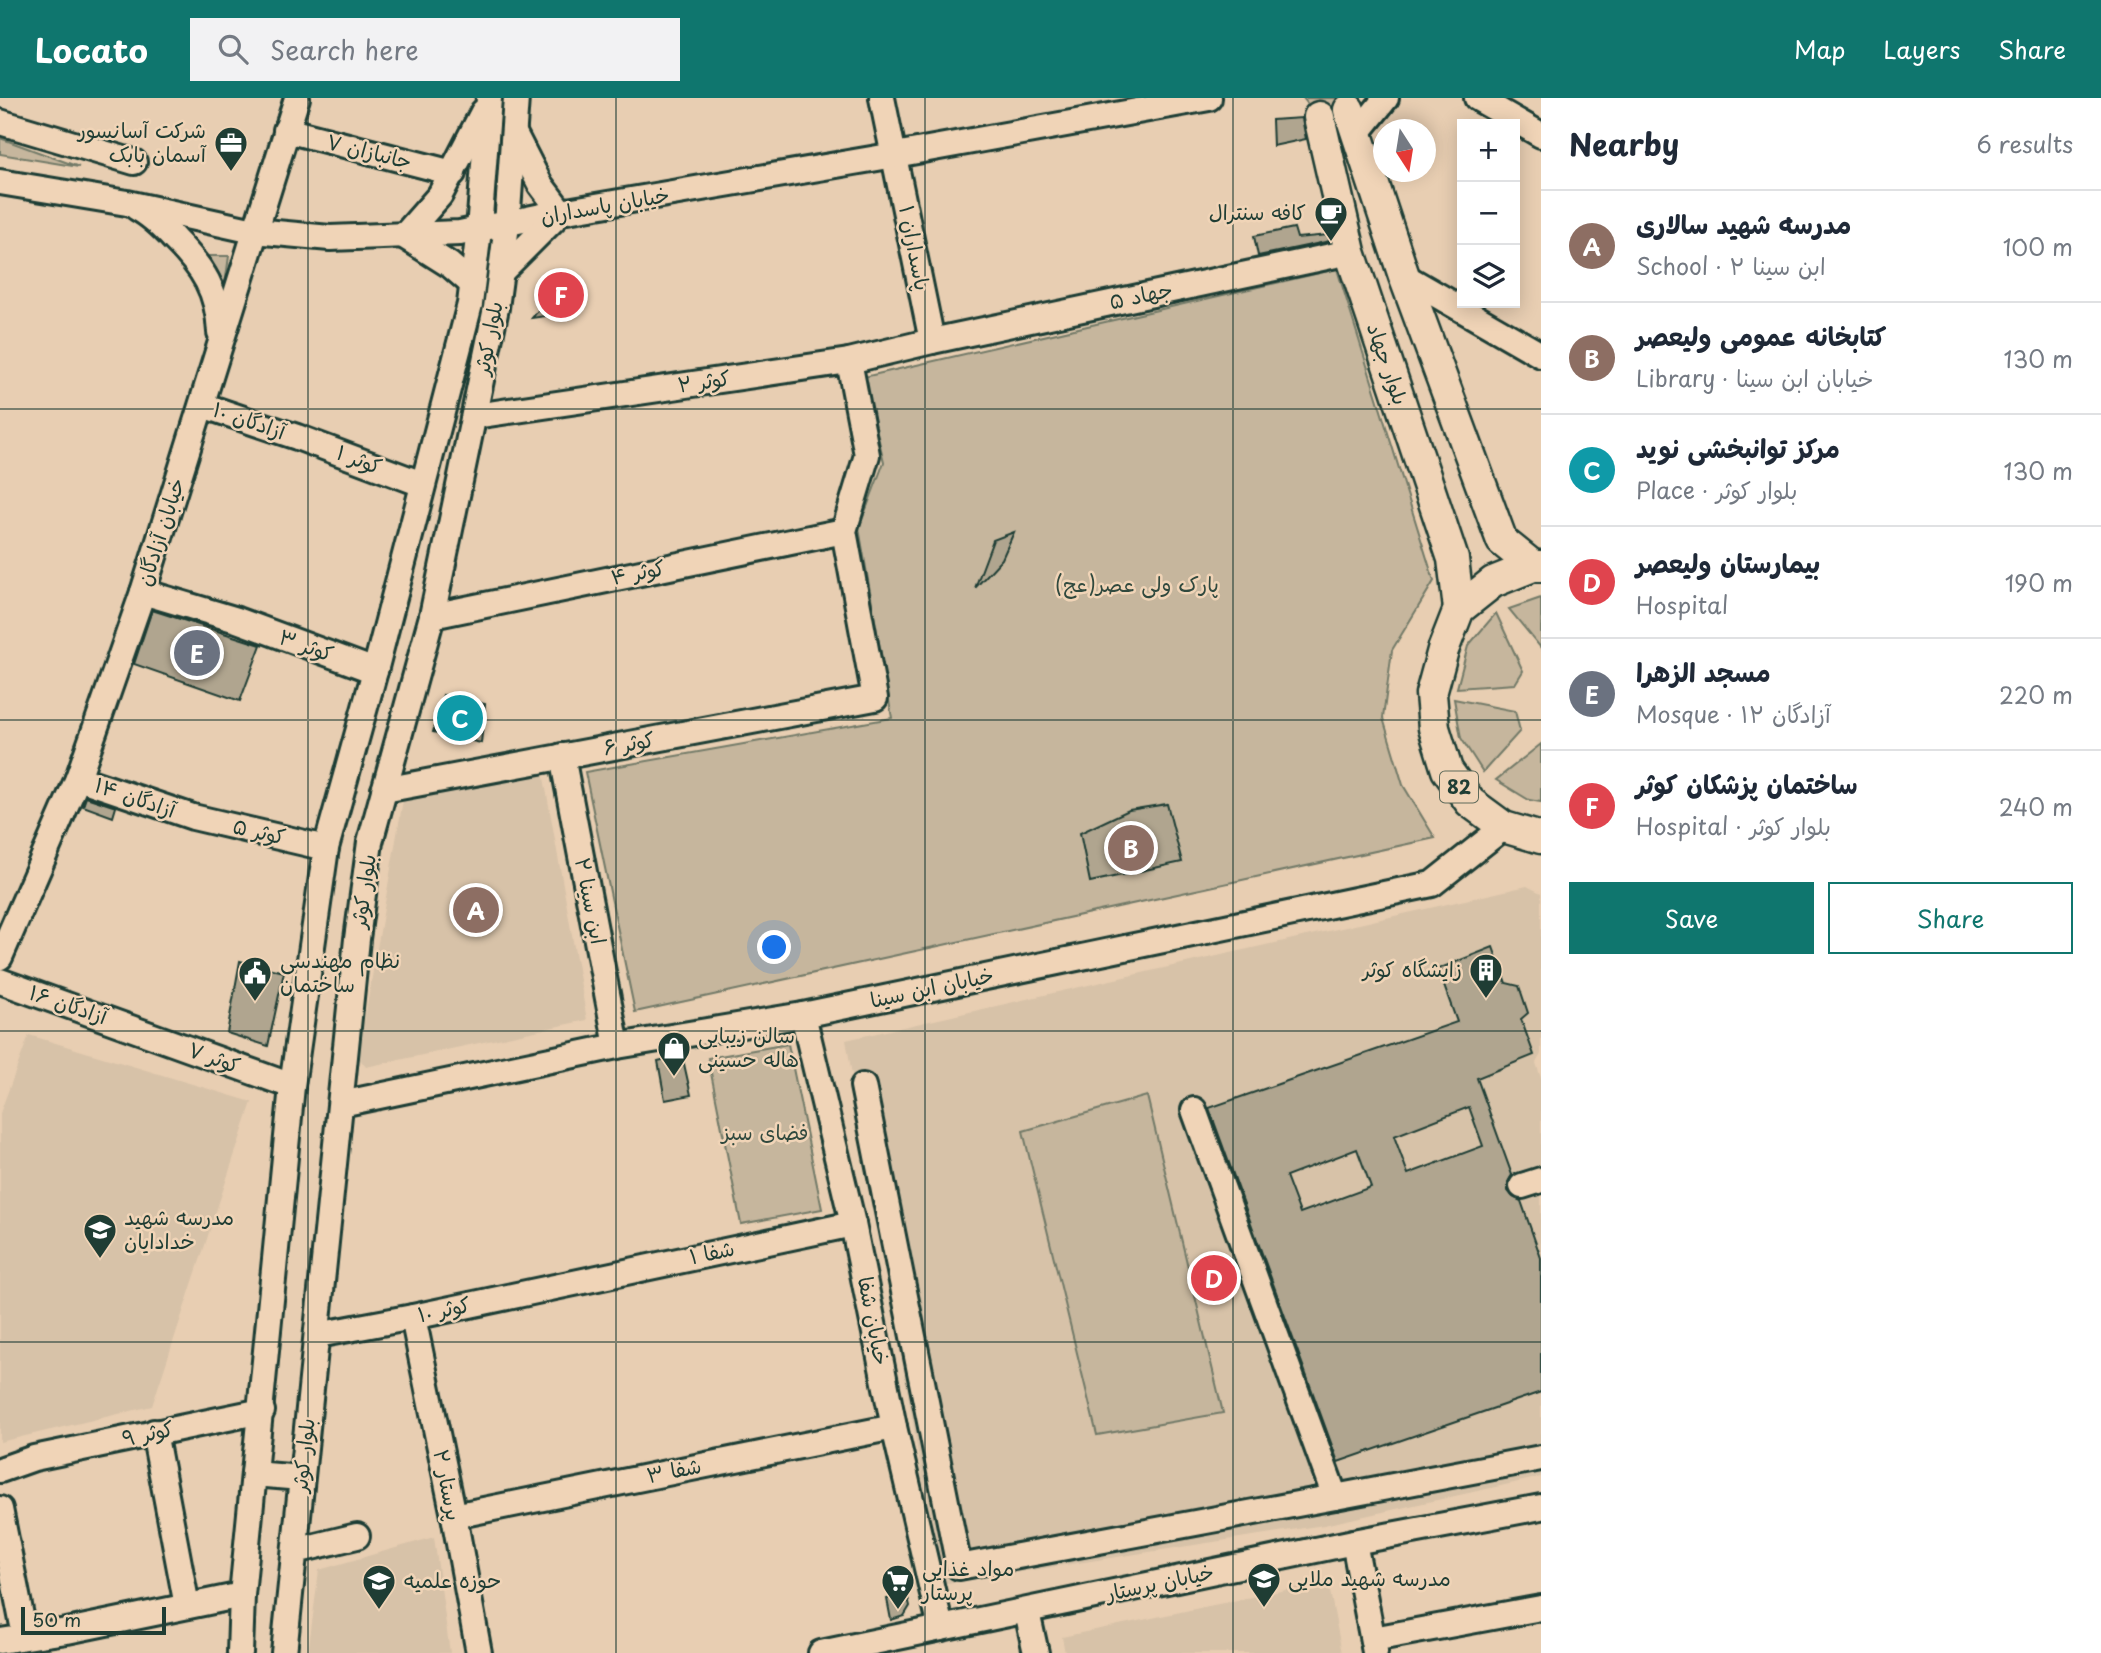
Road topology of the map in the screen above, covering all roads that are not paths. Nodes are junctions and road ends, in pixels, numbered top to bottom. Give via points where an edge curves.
1 (297, 98) edge
2 (516, 98) edge
3 (882, 98) edge
4 (1209, 98) edge
5 (1386, 98) edge
6 (1477, 98) edge
7 (489, 100) edge
8 (1310, 107) edge
9 (1355, 114) edge
10 (0, 122) edge
11 (286, 130) junction
12 (514, 133) junction
13 (1541, 135) edge
14 (895, 155) junction
15 (134, 162) dead end
16 (453, 173) junction
17 (0, 182) edge
18 (127, 203) junction
19 (561, 212) junction
20 (508, 225) junction
21 (479, 230) junction
22 (254, 231) junction
23 (404, 236) junction
24 (1350, 252) junction
25 (501, 272) junction
26 (1404, 276) junction
27 (471, 294) junction
28 (496, 308) junction
29 (933, 341) junction
30 (220, 346) junction
31 (1541, 355) edge
32 (849, 360) junction
33 (202, 405) junction
34 (475, 416) junction
35 (297, 437) joint
36 (422, 484) junction
37 (844, 531) junction
38 (1537, 566) edge
39 (143, 592) junction
40 (1459, 609) junction
41 (432, 616) junction
42 (375, 671) junction
43 (562, 756) junction
44 (78, 778) junction
45 (384, 790) junction
46 (192, 817) joint
47 (1504, 827) junction
48 (1541, 838) edge
49 (326, 848) junction
50 (0, 957) edge
51 (0, 981) edge
52 (803, 1015) junction
53 (136, 1029) joint
54 (617, 1046) junction
55 (292, 1086) junction
56 (863, 1086) dead end
57 (341, 1104) junction
58 (1194, 1110) dead end
59 (853, 1224) junction
60 (570, 1282) joint
61 (413, 1317) junction
62 (317, 1335) junction
63 (262, 1411) junction
64 (894, 1427) junction
65 (154, 1432) junction
66 (1541, 1458) edge
67 (0, 1470) edge
68 (254, 1474) junction
69 (301, 1478) junction
70 (1335, 1497) junction
71 (1541, 1507) edge
72 (0, 1510) edge
73 (454, 1516) junction
74 (357, 1536) dead end
75 (1354, 1542) junction
76 (295, 1551) junction
77 (242, 1595) junction
78 (187, 1606) junction
79 (1541, 1608) edge
80 (1027, 1612) junction
81 (941, 1628) junction
82 (25, 1636) junction
83 (0, 1641) edge
84 (1374, 1646) edge
85 (240, 1653) edge
86 (284, 1653) edge
87 (479, 1653) edge
88 (821, 1653) edge
89 (1036, 1653) edge

1 - 11 street, خیابان آزادگان
2 - 12 street, بلوار کوثر
3 - 14 street, پاسداران ۱
4 - 14 street, خیابان پاسداران
5 - 9 street
6 - 13 street
7 - 16 street
7 - 21 street, بلوار کوثر
8 - 9 main road via 1331,118
8 - 24 main road, بلوار جهاد
9 - 26 main road
10 - 15 street
11 - 16 street, جانبازان ۷
11 - 22 street, خیابان آزادگان
12 - 19 street via 540,184
12 - 20 street, بلوار کوثر
14 - 19 street, خیابان پاسداران
14 - 29 street, پاسداران ۱
16 - 23 street
17 - 18 street, خیابان پاسداران
18 - 22 street, خیابان پاسداران
18 - 30 street via 152,216 201,268 219,313
19 - 20 street, خیابان پاسداران
19 - 25 street
20 - 21 street, خیابان پاسداران
20 - 25 street, بلوار کوثر
21 - 23 street, خیابان پاسداران
21 - 27 street, بلوار کوثر
22 - 23 street, خیابان پاسداران via 330,238
22 - 30 street, خیابان آزادگان
23 - 27 street via 450,265
24 - 29 street, جهاد ۵
24 - 40 main road, بلوار جهاد via 1453,559
25 - 28 street, بلوار کوثر
26 - 31 street
26 - 38 main road via 1503,541
27 - 28 street
27 - 36 street, بلوار کوثر
28 - 34 street, بلوار کوثر
29 - 32 street, کوثر ۲
30 - 33 street, خیابان آزادگان
32 - 34 street, کوثر ۲
32 - 37 street via 867,455
33 - 35 street, آزادگان ۱۰
33 - 39 street, خیابان آزادگان
34 - 41 street, بلوار کوثر
35 - 36 street, کوثر ۱
36 - 42 street, بلوار کوثر
37 - 41 street, کوثر ۴
37 - 43 street, کوثر ۶ via 875,698
38 - 40 main road via 1493,582
39 - 42 street, کوثر ۳ via 237,620
39 - 44 street, خیابان آزادگان
40 - 47 main road, 82 via 1431,694 1434,728 1447,769 1470,802
41 - 45 street, بلوار کوثر
42 - 49 street, بلوار کوثر
43 - 45 street, کوثر ۶
43 - 54 street, ابن سینا ۲
44 - 46 street, آزادگان ۱۴
44 - 50 street, خیابان آزادگان
45 - 57 street, بلوار کوثر via 370,842 358,927
46 - 49 street, کوثر ۵
47 - 48 main road, 82
47 - 52 street, خیابان ابن سینا via 1432,884
49 - 55 street, بلوار کوثر
51 - 53 street, آزادگان ۱۶
52 - 54 street, خیابان ابن سینا
52 - 59 street, خیابان شفا
53 - 55 street, کوثر ۷
54 - 57 street, خیابان ابن سینا
55 - 63 street, بلوار کوثر
56 - 70 street via 959,1567
57 - 62 street, بلوار کوثر
58 - 70 street
59 - 60 street, شفا ۱
59 - 64 street, خیابان شفا
60 - 61 street, کوثر ۱۰
61 - 62 street, کوثر ۱۰
61 - 73 street, پرستار ۲
62 - 69 street, بلوار کوثر
63 - 65 street, کوثر ۹
63 - 68 street, بلوار کوثر
64 - 73 street, شفا ۳
64 - 81 street, خیابان شفا
65 - 67 street, کوثر ۹ via 34,1458
65 - 78 street
66 - 70 street
68 - 69 street
68 - 77 street, بلوار کوثر
69 - 76 street, بلوار کوثر
71 - 75 street, خیابان پرستار
72 - 82 street
73 - 87 street, پرستار ۲
74 - 76 street
75 - 80 street, خیابان پرستار
75 - 84 street
76 - 86 street, بلوار کوثر
77 - 78 street
77 - 85 street, بلوار کوثر
78 - 82 street
79 - 84 street
80 - 81 street, خیابان پرستار
80 - 89 street
81 - 88 street, خیابان پرستار
82 - 83 street

